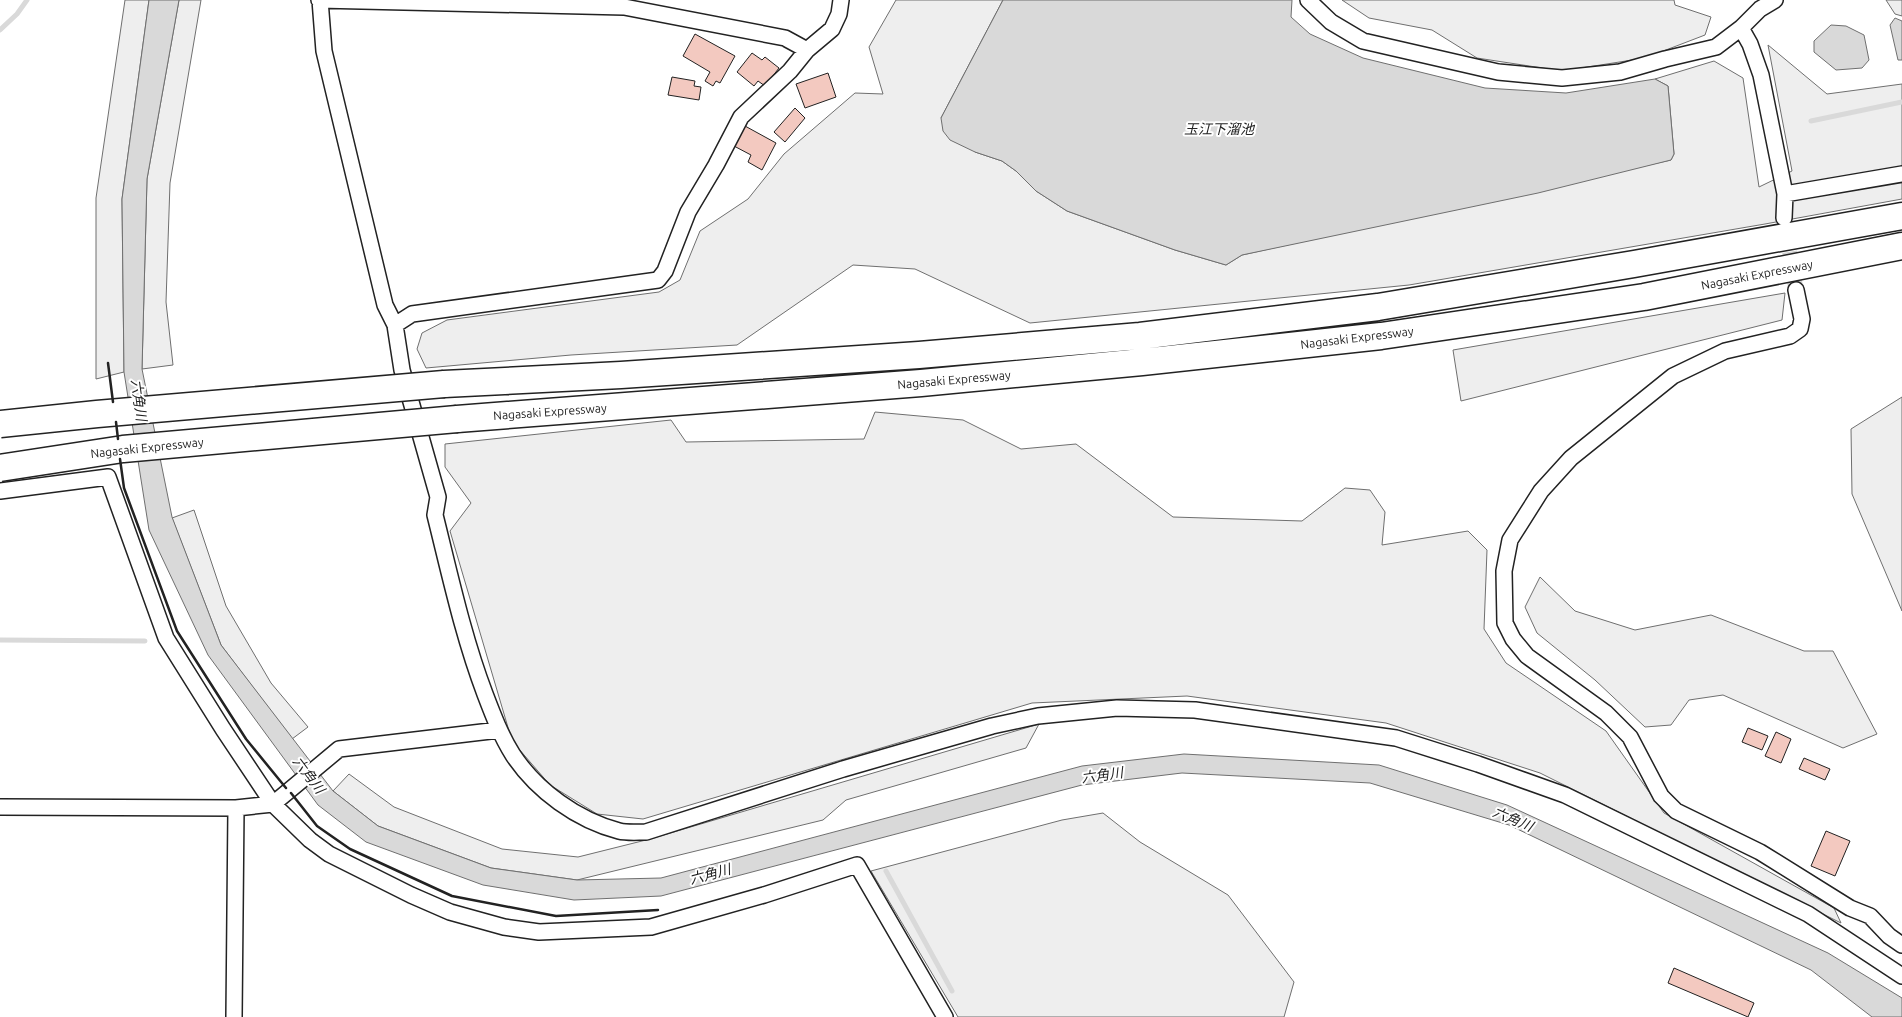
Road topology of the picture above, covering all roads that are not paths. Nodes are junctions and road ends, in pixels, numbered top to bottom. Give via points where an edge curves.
1 (320, 0) edge
2 (840, 0) edge
3 (1308, 0) edge
4 (1775, 0) edge
5 (1741, 28) junction
6 (807, 50) junction
7 (1902, 174) edge
8 (1785, 194) junction
9 (1902, 216) edge
10 (1784, 218) tunnel mouth
11 (1902, 246) edge
12 (1796, 290) tunnel mouth
13 (395, 325) junction
14 (0, 424) edge
15 (0, 468) edge
16 (0, 492) edge
17 (499, 730) junction
18 (273, 804) junction
19 (0, 807) edge
20 (236, 808) junction
21 (1902, 946) edge
22 (1902, 976) edge
23 (234, 1017) edge
24 (945, 1017) edge

1 - 6 street via 624,7 785,38
1 - 13 street via 324,51 385,305
2 - 6 street via 832,28
3 - 5 street via 1330,22 1363,41 1498,72 1562,78 1620,72 1716,47
4 - 5 street via 1760,9
5 - 8 street via 1761,75
6 - 13 street via 790,71 741,117 688,212 665,271 658,280 412,314
7 - 8 street
8 - 10 street
9 - 14 highway, bridge via 1378,307 1150,334 909,355 444,384
11 - 15 highway, Nagasaki Expressway, bridge via 1644,297 1381,336 921,383 123,449
12 - 21 street via 1802,318 1800,330 1790,336 1725,351 1673,376 1570,458 1547,485 1510,540 1504,571 1505,622 1513,639 1527,656 1606,714 1630,737 1662,796 1676,811 1760,852 1850,908 1870,916
13 - 17 street via 402,370 438,497 435,515 462,621
16 - 18 street via 108,476 166,638
17 - 18 street via 339,749
17 - 22 street via 528,775 571,810 621,831 646,832 852,766 1038,716 1117,708 1195,710 1396,738 1565,795 1808,914
18 - 20 street
18 - 24 street via 329,854 411,896 450,912 540,932 651,926 858,865
19 - 20 street
20 - 23 street

